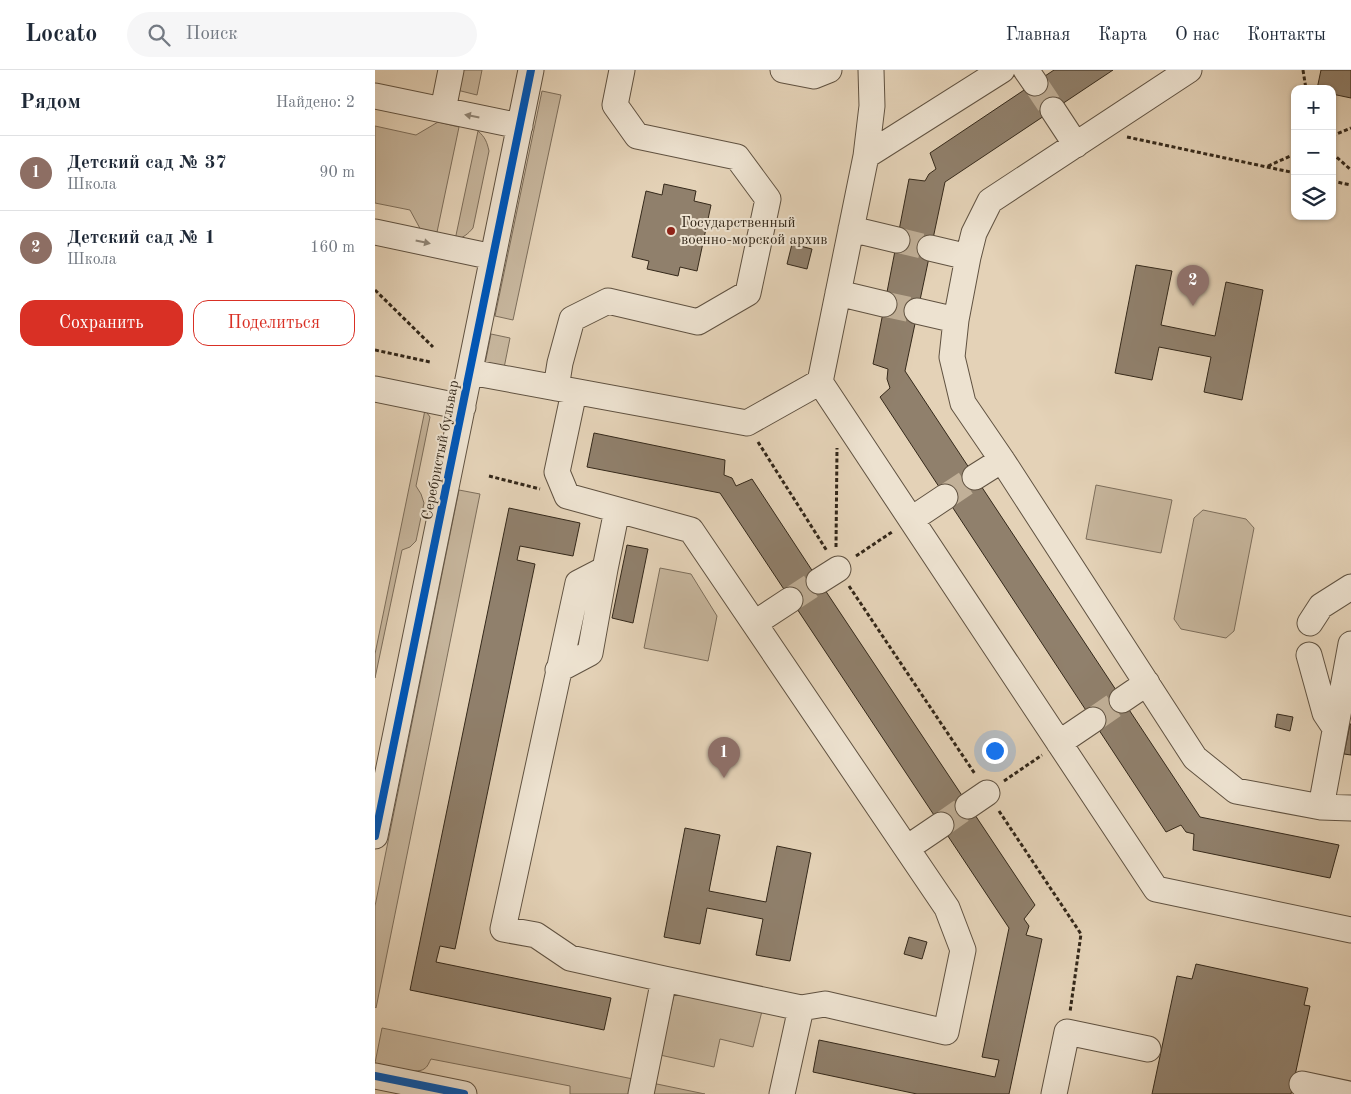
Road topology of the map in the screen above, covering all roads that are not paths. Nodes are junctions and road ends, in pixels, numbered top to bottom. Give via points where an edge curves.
1 (451, 70) edge
2 (531, 70) edge
3 (622, 70) edge
4 (783, 70) edge
5 (829, 70) edge
6 (871, 70) edge
7 (1002, 70) edge
8 (1189, 70) edge
9 (375, 96) edge
10 (443, 110) junction
11 (1053, 110) tunnel mouth
12 (520, 126) junction
13 (1077, 145) junction
14 (866, 156) junction
15 (851, 229) junction
16 (375, 232) edge
17 (897, 240) tunnel mouth
18 (931, 248) tunnel mouth
19 (493, 257) junction
20 (968, 257) junction
21 (838, 293) junction
22 (885, 304) tunnel mouth
23 (917, 311) tunnel mouth
24 (956, 320) junction
25 (470, 372) junction
26 (820, 382) junction
27 (375, 389) edge
28 (565, 390) junction
29 (463, 408) junction
30 (1001, 460) junction
31 (975, 478) tunnel mouth
32 (945, 497) tunnel mouth
33 (617, 510) junction
34 (912, 519) junction
35 (1351, 587) edge
36 (790, 600) tunnel mouth
37 (755, 623) junction
38 (1310, 623) dead end
39 (1351, 644) edge
40 (1309, 654) dead end
41 (1147, 683) junction
42 (1122, 700) tunnel mouth
43 (1093, 720) tunnel mouth
44 (1335, 728) junction
45 (1059, 743) junction
46 (382, 767) edge
47 (1321, 807) junction
48 (1351, 808) edge
49 (941, 825) tunnel mouth
50 (375, 836) edge
51 (907, 848) junction
52 (1351, 930) edge
53 (664, 979) junction
54 (801, 1008) junction
55 (1148, 1049) dead end
56 (375, 1076) edge
57 (1302, 1084) dead end
58 (464, 1094) edge
59 (641, 1094) edge
60 (782, 1094) edge
61 (1054, 1094) edge
62 (1349, 1094) edge

1 - 10 street
2 - 12 street, Серебристый бульвар
3 - 28 street via 615,105 637,136 737,157 768,199 748,293 698,322 608,301 572,319 560,363
4 - 5 street via 815,76
6 - 14 street via 872,106
7 - 14 street
8 - 13 street
9 - 10 street
12 -> 10 street
11 - 13 street
12 - 19 street, Серебристый бульвар
13 - 20 street via 990,201 974,233
14 - 15 street
15 - 17 street
15 - 21 street
16 -> 19 street
18 - 20 street
19 - 25 street, Серебристый бульвар
20 - 24 street
21 - 22 street
21 - 26 street
23 - 24 street
24 - 30 street via 952,357 963,403
25 - 28 street
25 - 29 street, Серебристый бульвар
26 - 28 street via 747,424
26 - 34 street
27 - 29 street
28 - 33 street via 557,472 567,496
29 - 46 street, Серебристый бульвар
30 - 31 street
30 - 41 street
32 - 34 street
33 - 37 street via 691,530
33 - 53 street via 605,569 578,583 503,929 536,935 570,958
34 - 45 street
35 - 38 street via 1321,606
36 - 37 street
37 - 51 street
39 - 44 street
40 - 44 street via 1325,713
41 - 42 street
41 - 47 street via 1195,758 1236,791
43 - 45 street
44 - 47 street
45 - 52 street via 1156,889
46 - 50 street, Серебристый бульвар
47 - 48 street
49 - 51 street
51 - 54 street via 947,908 963,950 946,1032 825,1004
53 - 54 street
53 - 59 street
54 - 60 street
55 - 61 street via 1067,1032
56 - 58 street
57 - 62 street

